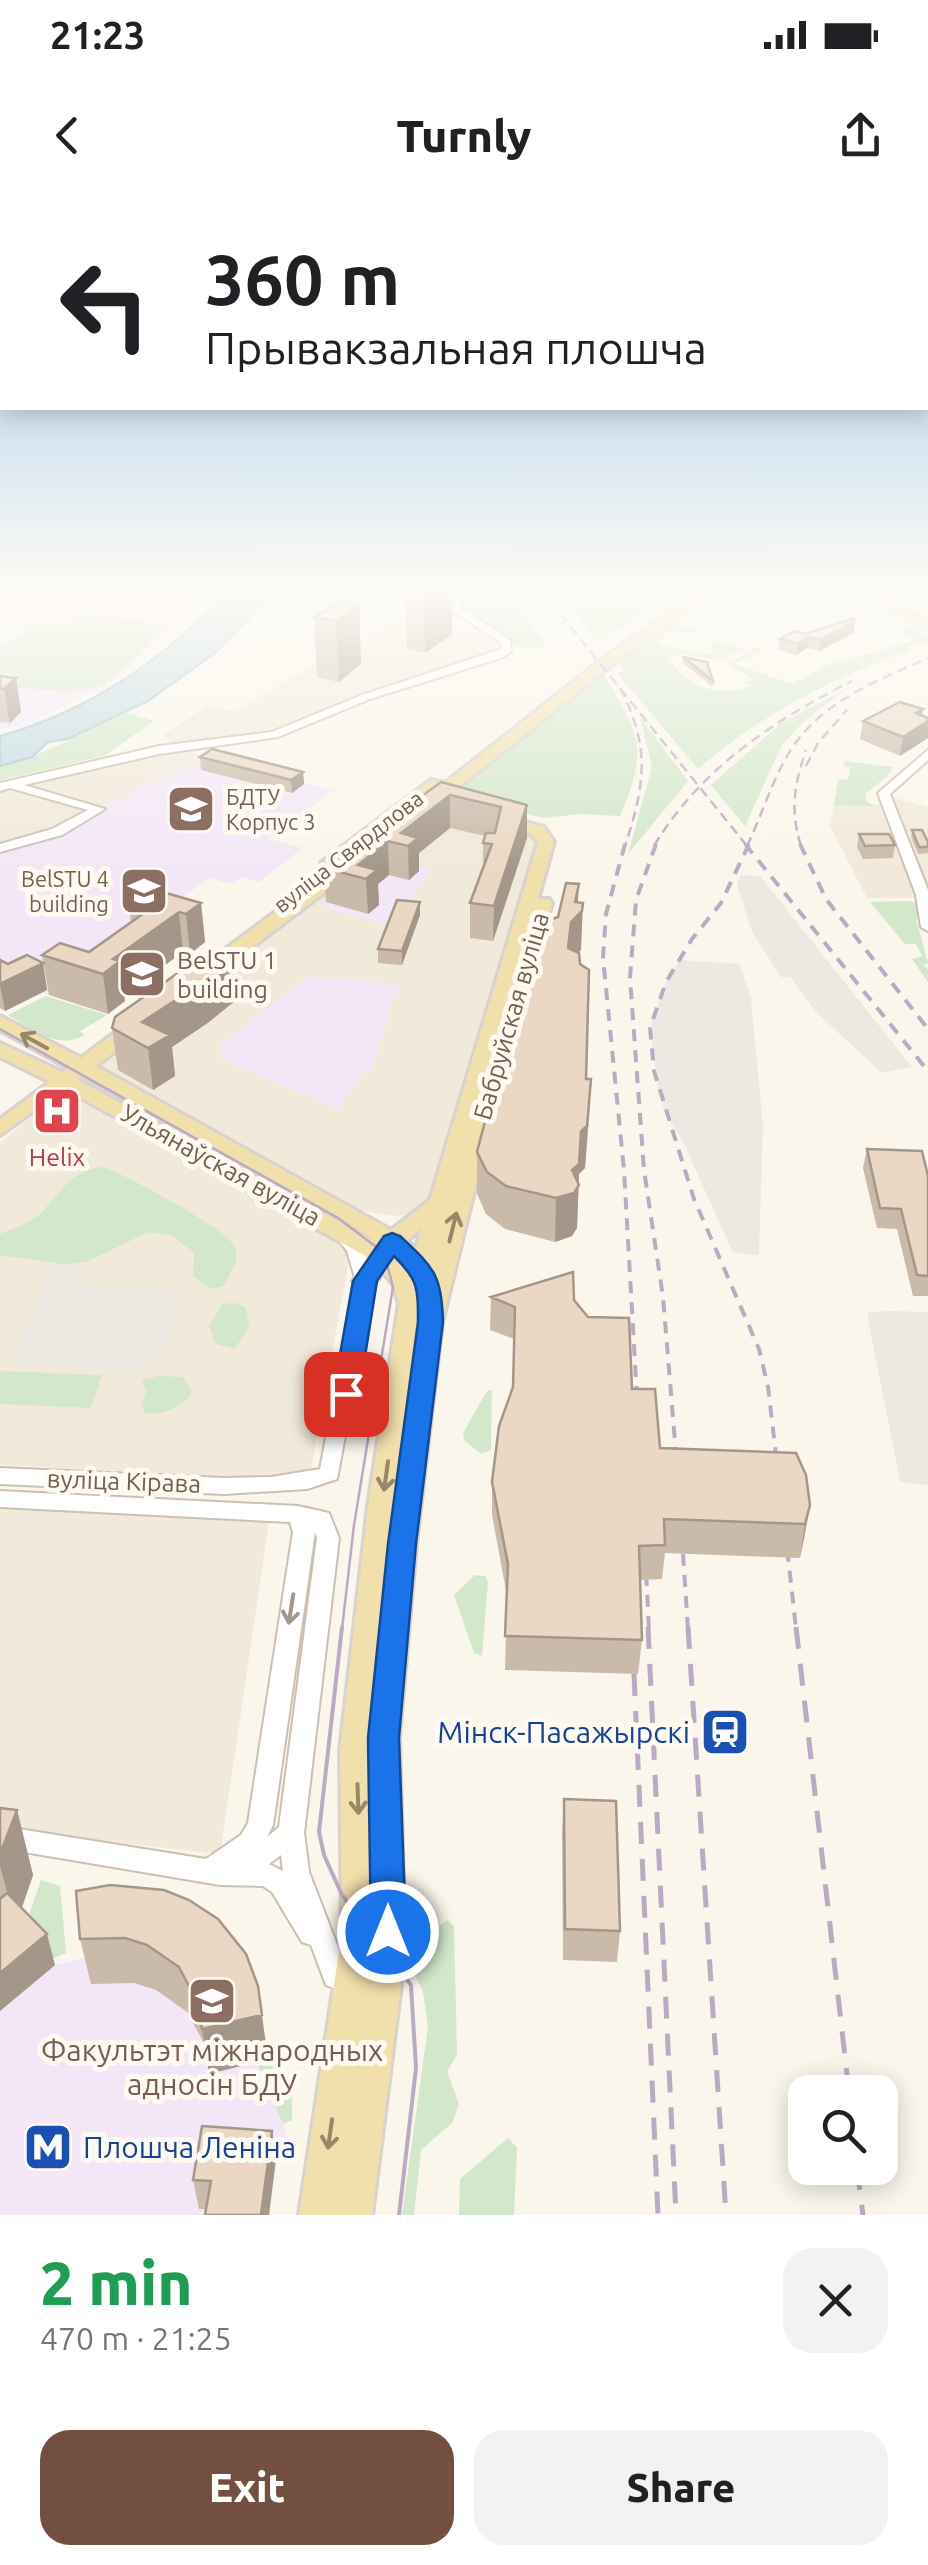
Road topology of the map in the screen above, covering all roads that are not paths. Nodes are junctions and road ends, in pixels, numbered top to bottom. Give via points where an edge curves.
1 (408, 683) edge
2 (581, 683) edge
3 (583, 683) edge
4 (928, 754) edge
5 (5, 786) edge
6 (452, 803) junction
7 (0, 848) edge
8 (928, 928) edge
9 (185, 981) edge
10 (149, 1008) edge
11 (0, 1022) edge
12 (0, 1049) edge
13 (65, 1070) junction
14 (0, 1112) edge
15 (0, 1129) edge
16 (286, 1177) junction
17 (254, 1184) junction
18 (437, 1205) junction
19 (346, 1223) junction
20 (386, 1248) junction
21 (420, 1266) junction
22 (365, 1281) junction
23 (420, 1316) junction
24 (0, 1476) edge
25 (247, 1485) junction
26 (0, 1499) edge
27 (240, 1511) junction
28 (298, 1514) junction
29 (291, 1833) junction
30 (0, 1837) edge
31 (210, 1871) junction
32 (354, 1996) junction
33 (318, 2215) edge
34 (353, 2215) edge

1 - 5 street via 280,733 159,750
2 - 6 main road, вуліца Свярдлова
3 - 6 main road, вуліца Свярдлова
4 - 8 street via 884,793 923,895
5 - 7 street via 99,810 57,832
6 - 9 main road, вуліца Свярдлова
6 - 18 main road, Бабруйская вуліца via 538,830 546,842
23 -> 6 main road, Бабруйская вуліца via 560,846 548,826
10 - 13 main road
13 -> 11 main road, Ульянаўская вуліца
12 - 13 main road, Ульянаўская вуліца
13 - 14 main road
13 - 15 main road
13 - 16 main road, Ульянаўская вуліца
13 - 17 main road, Ульянаўская вуліца
16 - 17 main road
16 - 19 main road, Ульянаўская вуліца
17 - 19 main road, Ульянаўская вуліца
18 - 19 main road via 400,1219
18 - 20 main road
18 - 21 main road, Бабруйская вуліца
19 - 20 main road, Ульянаўская вуліца
19 - 22 street
20 - 21 main road, Ульянаўская вуліца
20 - 22 main road
20 - 23 main road, Ульянаўская вуліца
21 - 23 main road, Бабруйская вуліца via 430,1291
22 - 25 street, вуліца Кірава via 330,1474 318,1482
23 - 32 main road, Бабруйская вуліца via 382,1506 356,1751 360,1919
24 - 25 street, вуліца Кірава
25 - 27 street via 255,1499
26 - 27 street, вуліца Кірава
27 - 28 street, вуліца Кірава
28 - 29 street via 321,1519 328,1538
28 -> 31 street via 304,1532 260,1825 250,1844
29 - 31 street via 261,1856
29 - 32 street via 296,1872
30 - 31 street
31 - 32 street via 268,1875 281,1884
32 -> 33 main road, Бабруйская вуліца
32 - 34 main road, Бабруйская вуліца

